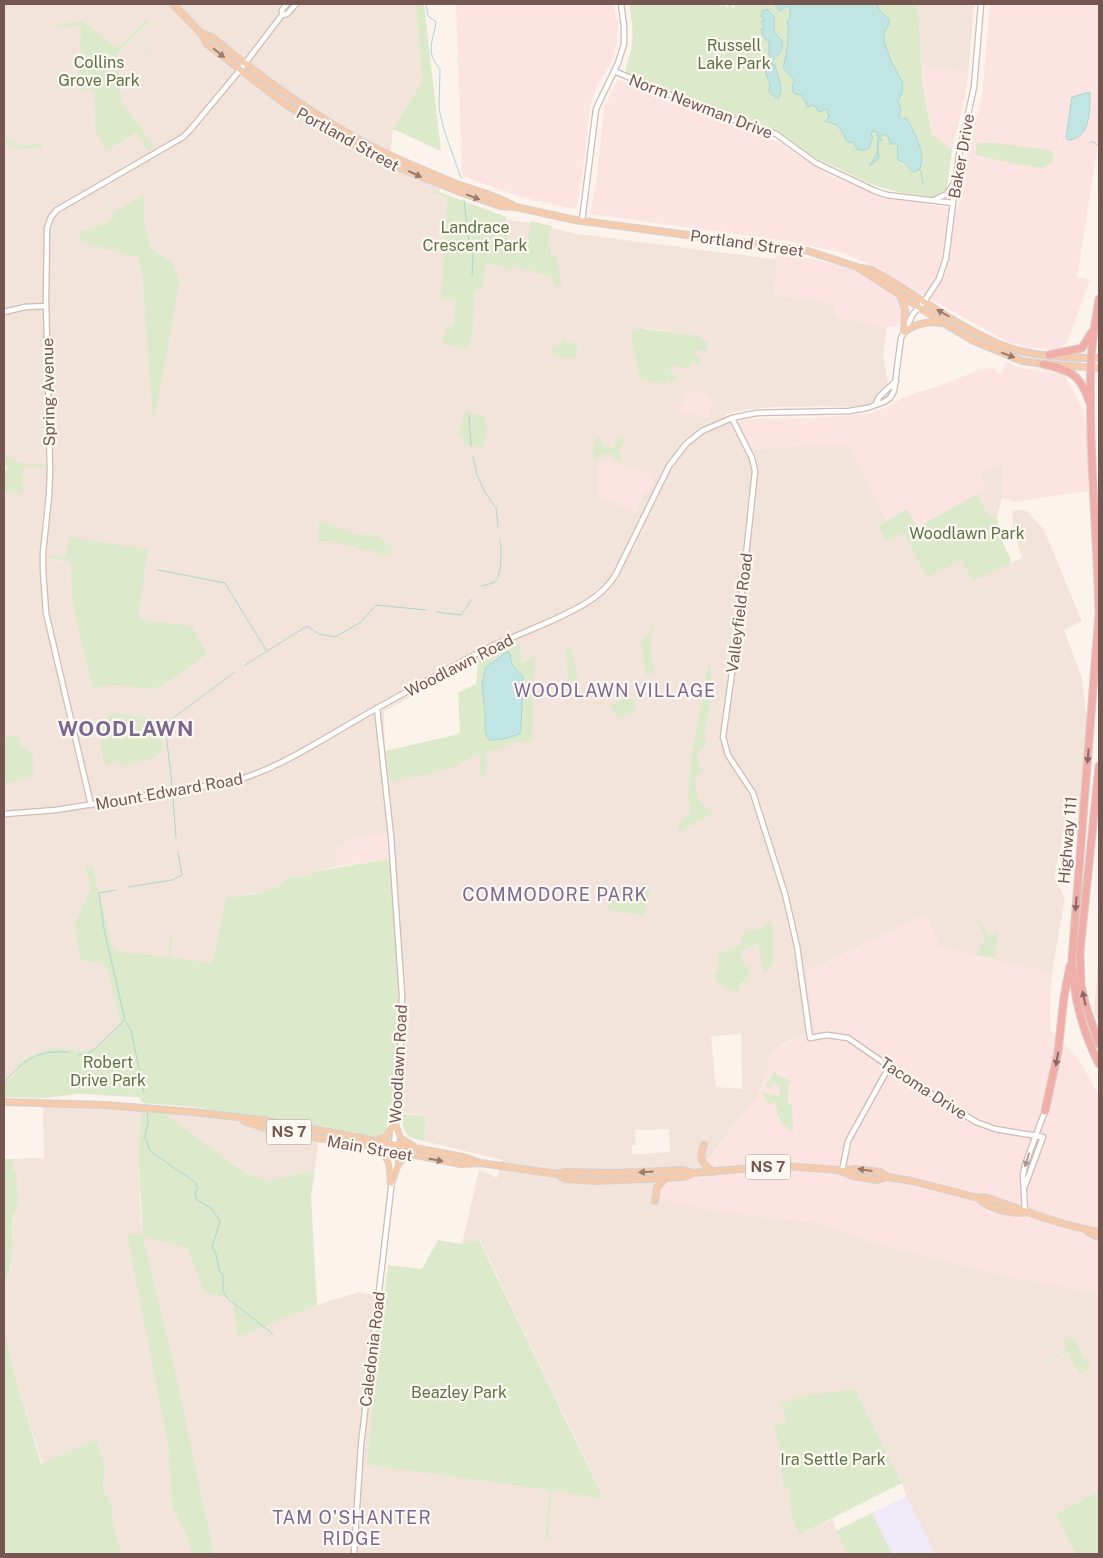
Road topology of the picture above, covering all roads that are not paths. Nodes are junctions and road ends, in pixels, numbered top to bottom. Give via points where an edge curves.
1 (173, 4) edge
2 (287, 4) edge
3 (296, 4) edge
4 (621, 4) edge
5 (981, 4) edge
6 (282, 15) junction
7 (201, 32) junction
8 (244, 64) junction
9 (240, 70) junction
10 (614, 72) junction
11 (955, 180) junction
12 (934, 200) junction
13 (953, 202) junction
14 (516, 207) junction
15 (582, 221) junction
16 (857, 267) junction
17 (898, 294) junction
18 (1099, 299) edge
19 (924, 302) junction
20 (46, 306) junction
21 (919, 307) junction
22 (4, 312) edge
23 (945, 324) junction
24 (1094, 327) junction
25 (904, 332) junction
26 (1049, 355) junction
27 (1095, 358) edge
28 (1043, 364) junction
29 (1095, 367) edge
30 (896, 380) junction
31 (876, 404) junction
32 (1091, 406) junction
33 (732, 418) junction
34 (1099, 613) edge
35 (1099, 620) edge
36 (377, 708) junction
37 (1099, 766) edge
38 (90, 805) junction
39 (4, 814) edge
40 (1072, 959) junction
41 (810, 1038) joint
42 (1099, 1044) edge
43 (1099, 1064) edge
44 (889, 1067) junction
45 (4, 1102) edge
46 (1046, 1111) joint
47 (233, 1117) junction
48 (395, 1124) junction
49 (1036, 1136) junction
50 (374, 1141) junction
51 (366, 1145) junction
52 (704, 1145) dead end
53 (393, 1147) junction
54 (417, 1148) junction
55 (411, 1155) junction
56 (480, 1164) junction
57 (842, 1171) junction
58 (713, 1172) junction
59 (694, 1173) junction
60 (558, 1174) junction
61 (667, 1178) junction
62 (391, 1184) junction
63 (1025, 1186) junction
64 (655, 1201) dead end
65 (1025, 1212) junction
66 (1082, 1229) junction
67 (1099, 1232) edge
68 (1099, 1237) edge
69 (354, 1554) edge

1 - 7 main road, Portland Street
2 - 6 street
3 - 6 street
4 - 10 street via 624,44
5 - 11 street, Baker Drive via 974,87
6 - 8 street, Spring Avenue
7 - 8 main road, Portland Street via 212,37
7 -> 9 main road, Portland Street via 207,44
8 - 9 street, Spring Avenue
8 - 14 main road, Portland Street via 308,109 376,148
9 -> 14 main road, Portland Street via 284,104 379,158 484,201
9 - 20 street, Spring Avenue via 182,137 54,214 46,232
10 - 12 street, Norm Newman Drive via 776,134 816,163 862,186 887,194
10 - 15 street via 596,109
11 - 12 street via 948,194
11 - 13 street, Baker Drive
12 - 13 street, Norm Newman Drive
13 - 19 street, Baker Drive via 945,263
14 - 15 main road, Portland Street
15 - 16 main road, Portland Street via 801,249
16 - 17 main road, Portland Street
16 - 19 main road, Portland Street via 872,270
17 - 21 main road, Portland Street
17 - 25 main road via 905,308
18 - 24 highway
19 - 21 street, Woodlawn Road
26 -> 19 main road, Portland Street via 1005,346
20 - 22 street
20 - 38 street, Spring Avenue via 50,471 43,552 45,599
21 - 23 main road, Portland Street
21 - 25 street, Woodlawn Road
23 - 25 main road via 928,322
23 -> 28 main road, Portland Street via 1003,354
24 - 26 highway via 1082,348
24 - 27 highway
25 - 30 street, Woodlawn Road
26 - 27 main road, Portland Street
27 - 29 highway
28 - 29 main road, Portland Street
28 - 32 highway via 1070,372 1085,388
29 - 32 highway
30 - 31 street
30 - 31 street, Woodlawn Road via 890,398
31 - 33 street, Woodlawn Road via 857,410 756,413
32 - 35 highway
33 - 36 street, Woodlawn Road via 702,431 679,452 616,574 593,599 486,649
33 - 41 street, Valleyfield Road via 755,471 723,737 728,755 753,793 785,894 797,946
34 - 35 highway, Highway 111
35 -> 40 highway, Highway 111
36 - 38 street, Mount Edward Road via 278,765 246,778
36 - 48 street, Woodlawn Road via 391,836 402,995
42 -> 37 highway, Highway 111 via 1082,992 1080,952
38 - 39 street, Mount Edward Road
40 - 43 highway, Highway 111 via 1079,1016
40 -> 46 highway
41 - 44 street, Tacoma Drive via 829,1035 848,1038
44 - 49 street, Tacoma Drive via 979,1123
44 - 57 street via 848,1141
45 - 47 main road, Main Street / NS 7 via 156,1109
46 - 49 street
47 - 50 main road, Main Street / NS 7
47 - 51 main road, Main Street / NS 7 via 262,1127
48 - 50 main road via 386,1137
48 - 53 street, Woodlawn Road
48 - 54 main road via 400,1138
49 -> 63 street via 1025,1165
49 - 63 street, Tacoma Drive via 1043,1137
50 - 53 main road, Main Street / NS 7
51 - 53 main road, Main Street / NS 7
51 - 62 main road via 388,1158
52 - 58 main road via 700,1155 702,1162
53 - 54 main road, Main Street / NS 7
53 - 55 main road, Main Street / NS 7
53 - 62 street, Caledonia Road
54 - 56 main road, Main Street / NS 7 via 467,1158
55 -> 56 main road, Main Street / NS 7
55 - 62 main road via 399,1162
56 - 60 main road, Main Street / NS 7
57 - 58 main road, Main Street / NS 7 via 785,1166
57 - 65 main road, Main Street / NS 7 via 877,1180 888,1177 912,1181 978,1198 985,1196
58 - 59 main road, Main Street / NS 7
59 -> 60 main road, Main Street / NS 7 via 683,1170
59 - 61 main road, Main Street / NS 7
60 - 61 main road, Main Street / NS 7 via 565,1179 595,1181
61 - 64 main road via 657,1186
62 - 69 street, Caledonia Road via 361,1445
63 - 65 street
65 - 66 main road, Main Street / NS 7
66 - 67 main road, Main Street / NS 7
66 - 68 main road, Main Street / NS 7

